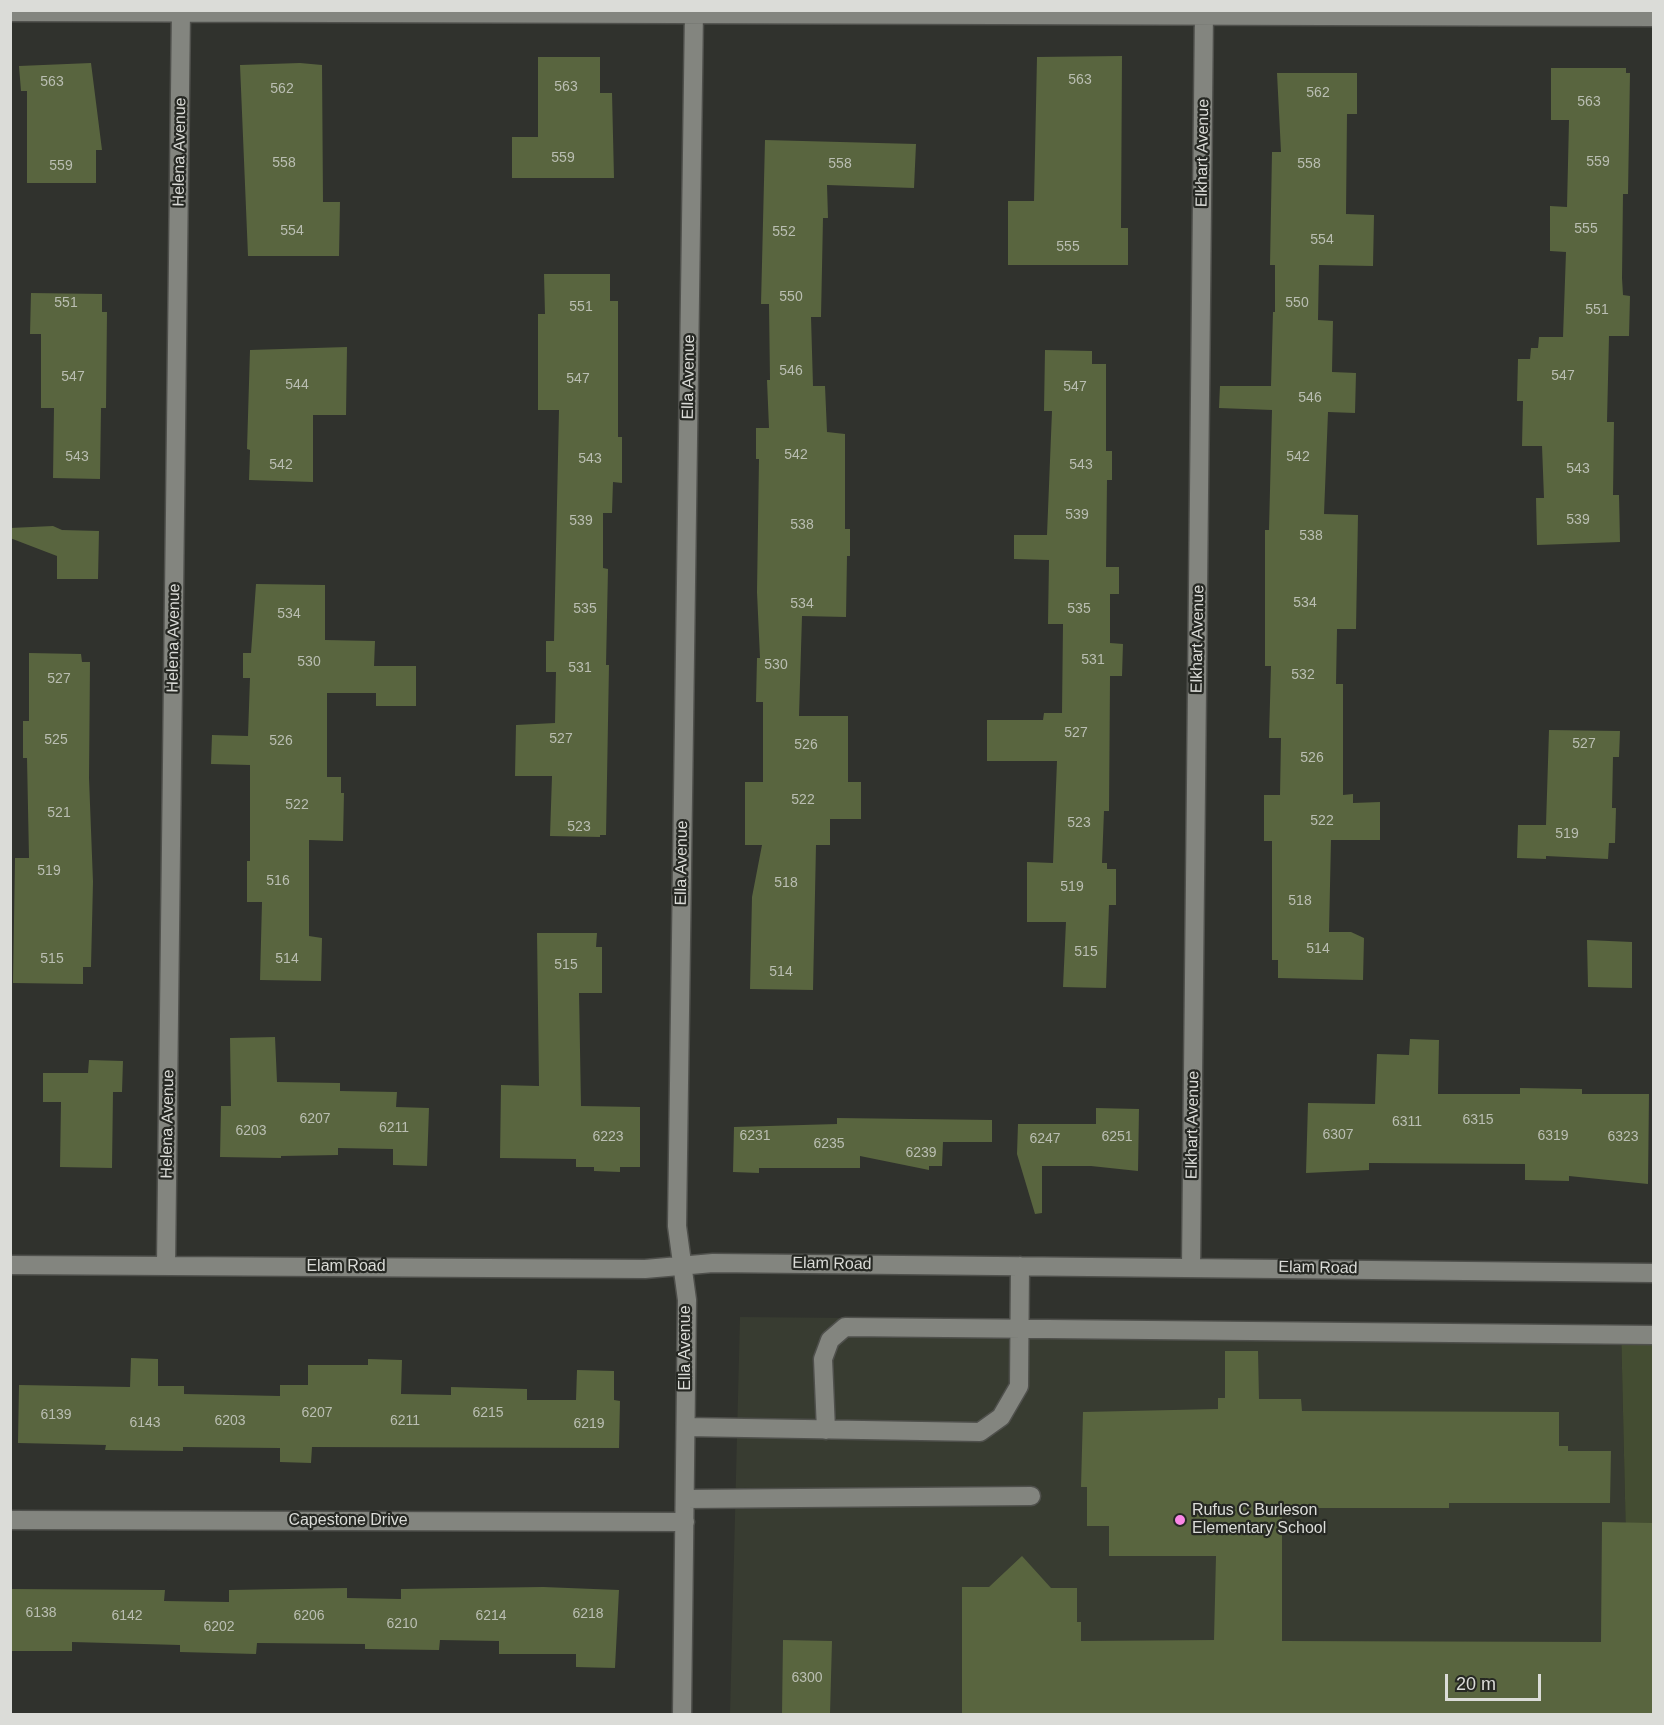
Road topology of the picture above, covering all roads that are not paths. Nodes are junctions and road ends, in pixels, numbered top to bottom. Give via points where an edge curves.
1 (10, 12) edge
2 (181, 12) edge
3 (694, 12) edge
4 (1204, 12) edge
5 (1653, 17) edge
6 (10, 1265) edge
7 (166, 1265) junction
8 (681, 1266) junction
9 (1020, 1266) junction
10 (1191, 1267) junction
11 (1653, 1273) edge
12 (1019, 1330) junction
13 (1653, 1335) edge
14 (686, 1427) junction
15 (826, 1430) junction
16 (1031, 1496) dead end
17 (686, 1499) junction
18 (10, 1520) edge
19 (686, 1522) junction
20 (682, 1714) edge

1 - 2 street
2 - 3 street
2 - 7 street, Helena Avenue
3 - 4 street
3 - 8 street, Ella Avenue via 677,1226
4 - 5 street
4 - 10 street, Elkhart Avenue
6 - 7 street, Elam Road
7 - 8 street, Elam Road via 645,1269
8 - 9 street, Elam Road
8 - 14 street, Ella Avenue via 687,1300
9 - 10 street, Elam Road
9 - 12 street
10 - 11 street, Elam Road
12 - 13 street
12 - 15 street via 1019,1386 1001,1417 980,1432
12 - 15 street via 845,1327 830,1340 824,1359
14 - 15 street
14 - 17 street, Ella Avenue
16 - 17 street
17 - 19 street, Ella Avenue
18 - 19 street, Capestone Drive
19 - 20 street, Ella Avenue

